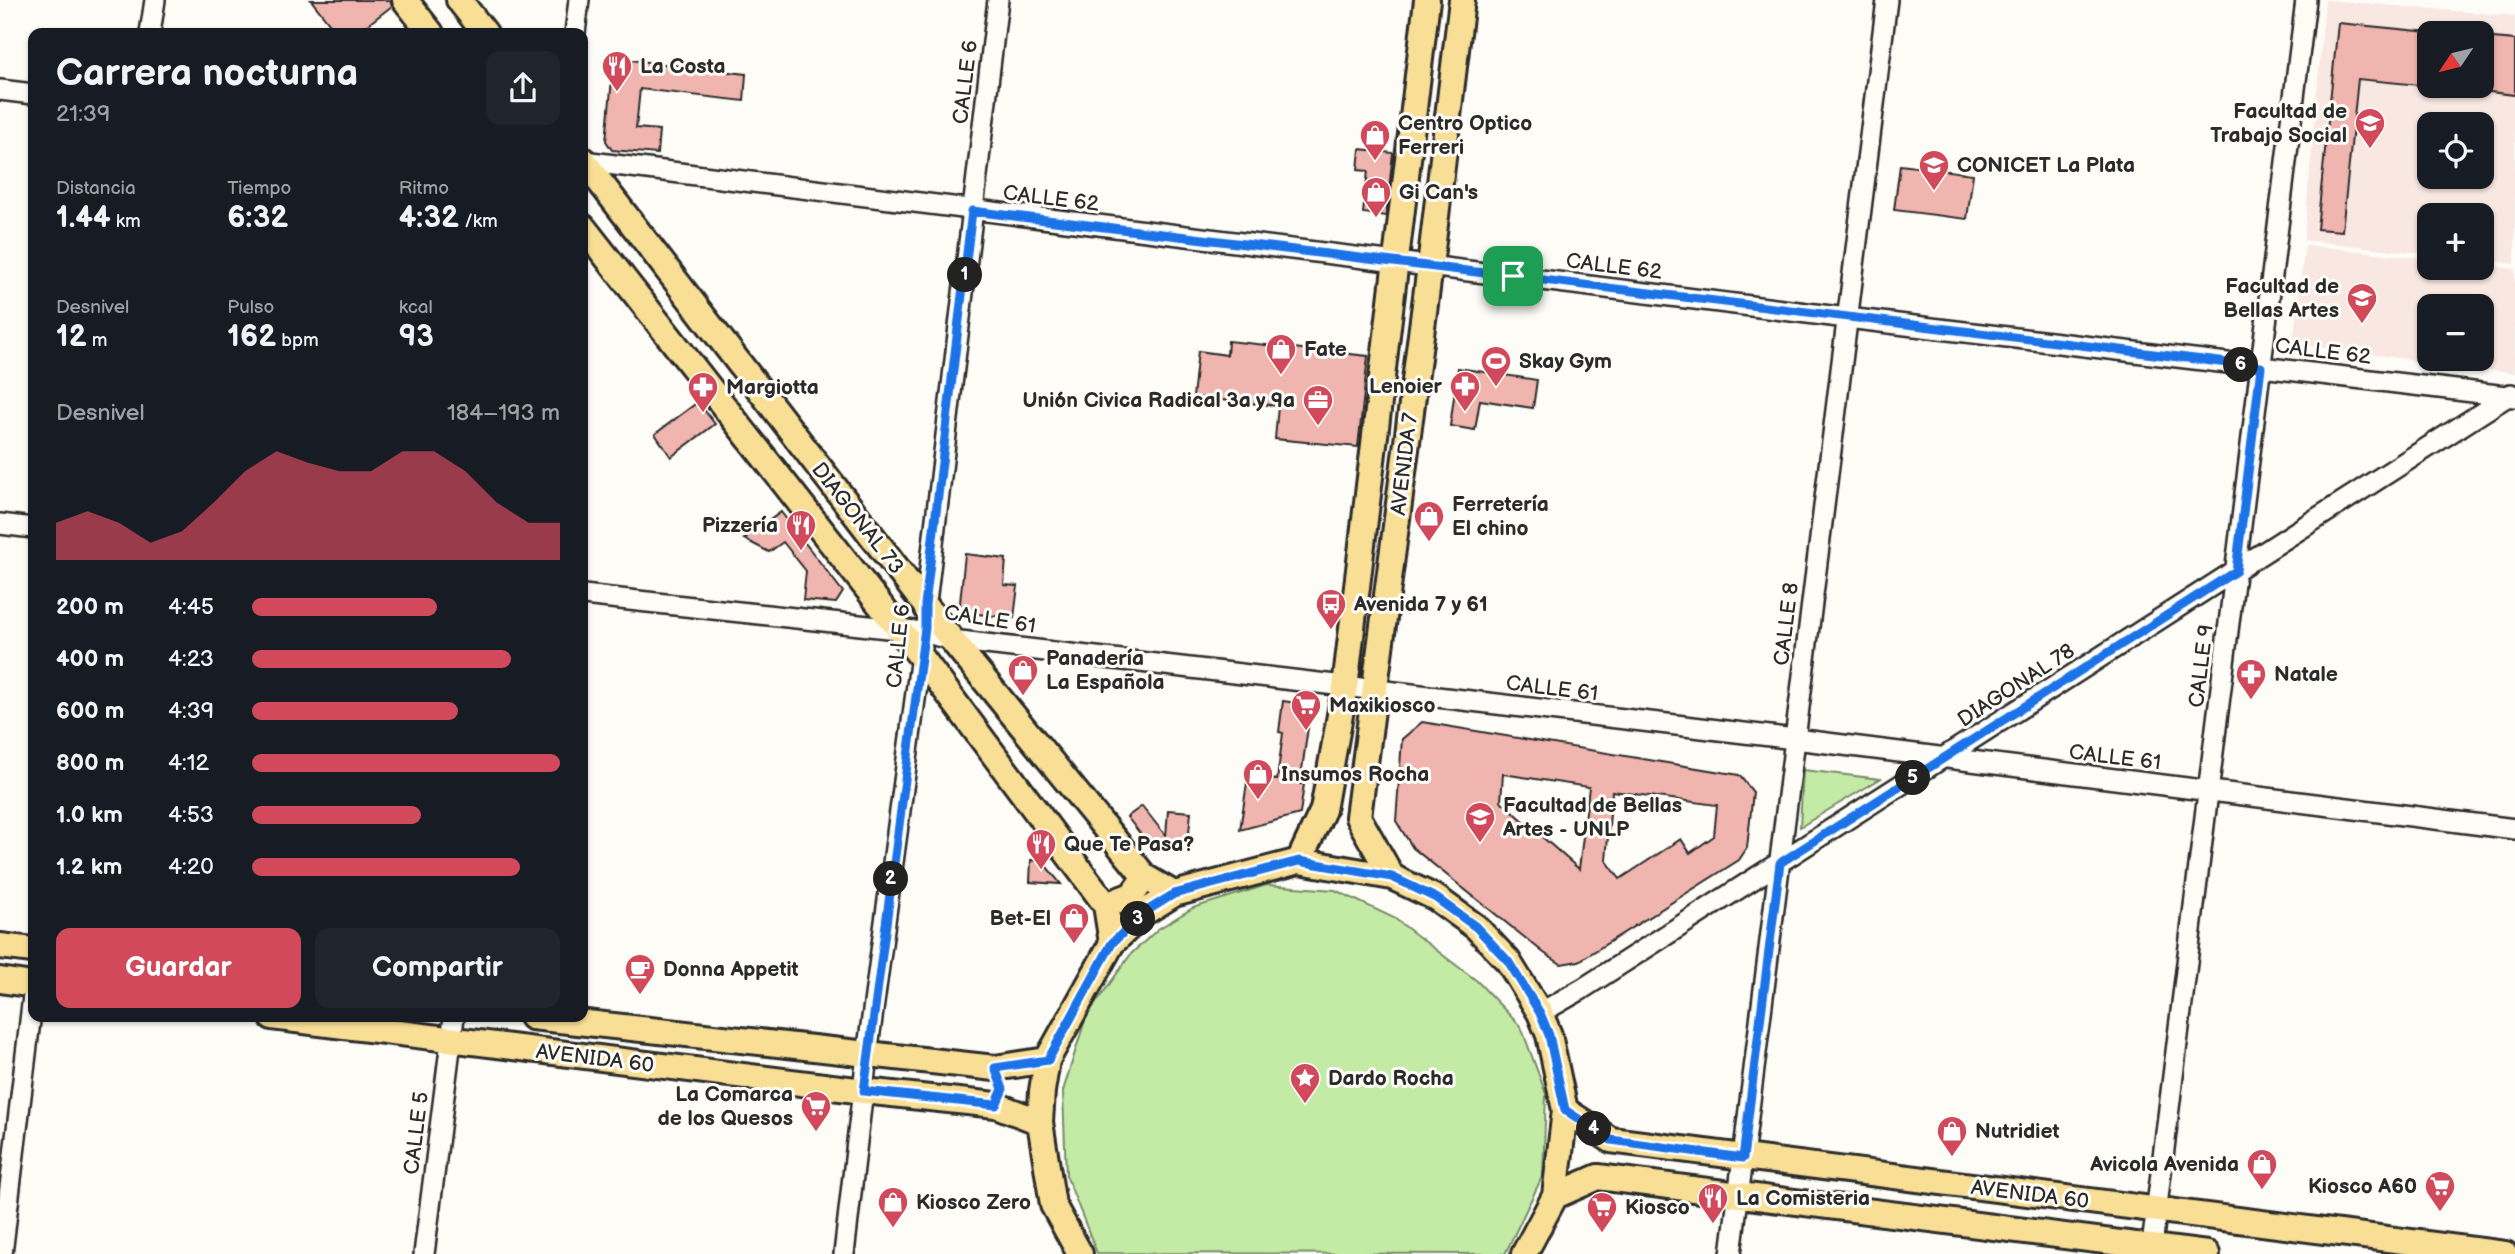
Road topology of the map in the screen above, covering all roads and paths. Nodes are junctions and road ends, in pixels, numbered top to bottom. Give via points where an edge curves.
1 (155, 0) edge
2 (405, 0) edge
3 (459, 0) edge
4 (579, 0) edge
5 (998, 0) edge
6 (1427, 0) edge
7 (1462, 0) edge
8 (1888, 0) edge
9 (2306, 0) edge
10 (151, 28) edge
11 (427, 28) edge
12 (481, 28) edge
13 (576, 28) edge
14 (0, 90) edge
15 (28, 93) edge
16 (588, 162) edge
17 (588, 167) edge
18 (972, 211) junction
19 (588, 233) edge
20 (1396, 262) junction
21 (1430, 266) junction
22 (1847, 318) junction
23 (2261, 367) junction
24 (2513, 395) edge
25 (0, 524) edge
26 (28, 527) edge
27 (2236, 571) junction
28 (588, 596) edge
29 (925, 605) junction
30 (899, 630) junction
31 (924, 632) junction
32 (952, 639) junction
33 (921, 657) junction
34 (1345, 687) junction
35 (1375, 690) junction
36 (1795, 739) junction
37 (1944, 758) junction
38 (2208, 792) junction
39 (2515, 830) edge
40 (1299, 861) junction
41 (1780, 863) junction
42 (1145, 877) junction
43 (1392, 877) junction
44 (1174, 894) junction
45 (1106, 905) junction
46 (1112, 943) junction
47 (0, 946) edge
48 (28, 949) edge
49 (0, 980) edge
50 (28, 984) edge
51 (1540, 1013) junction
52 (30, 1022) edge
53 (347, 1022) edge
54 (575, 1022) edge
55 (452, 1029) edge
56 (867, 1055) junction
57 (1048, 1060) junction
58 (995, 1068) junction
59 (864, 1091) junction
60 (996, 1105) junction
61 (1565, 1110) junction
62 (1040, 1122) junction
63 (1743, 1158) junction
64 (1738, 1195) junction
65 (1555, 1196) junction
66 (2157, 1210) junction
67 (2152, 1251) edge
68 (2, 1254) edge
69 (424, 1254) edge
70 (844, 1254) edge
71 (1080, 1254) edge
72 (1524, 1254) edge
73 (1731, 1254) edge
74 (2207, 1254) edge
75 (2505, 1254) edge

1 - 10 street
2 - 11 main road
3 - 12 main road
4 - 13 street
5 - 18 street, CALLE 6
6 - 20 main road, AVENIDA 7
7 - 21 main road, AVENIDA 7
8 - 22 street, CALLE 8
9 - 23 street, CALLE 9
14 - 15 street
16 - 18 street, CALLE 62
17 - 29 main road, DIAGONAL 73
18 - 20 street, CALLE 62
18 - 29 street, CALLE 6
19 - 30 main road, DIAGONAL 73
20 - 21 street, CALLE 62
20 - 34 main road, AVENIDA 7
21 - 22 street, CALLE 62
21 - 35 main road, AVENIDA 7
22 - 23 street, CALLE 62
22 - 36 street, CALLE 8
23 - 24 street, CALLE 62
23 - 27 street, CALLE 9
24 - 27 street, DIAGONAL 78
25 - 26 street
27 - 37 street, DIAGONAL 78
27 - 38 street, CALLE 9
28 - 30 street, CALLE 61
29 - 31 street, CALLE 6
29 - 32 main road, DIAGONAL 73
30 - 31 street, CALLE 61
30 - 33 main road, DIAGONAL 73
31 - 32 street, CALLE 61
31 - 33 street, CALLE 6
32 - 34 street, CALLE 61
32 - 42 main road, DIAGONAL 73
33 - 45 main road, DIAGONAL 73
33 - 56 street, CALLE 6
34 - 35 street, CALLE 61
34 - 40 main road, AVENIDA 7 via 1323,810
35 - 36 street, CALLE 61
35 - 43 main road, AVENIDA 7 via 1358,817
36 - 37 street, CALLE 61
36 - 41 street, CALLE 8
37 - 38 street, CALLE 61
37 - 41 street, DIAGONAL 78
38 - 39 street, CALLE 61
38 - 66 street, CALLE 9
40 - 43 main road
40 - 44 main road
41 - 51 street, DIAGONAL 78
41 - 63 street, CALLE 8
42 - 44 main road, DIAGONAL 73
42 - 45 main road via 1132,895
43 - 51 main road via 1436,898 1476,927 1508,961
44 - 46 main road via 1145,912
45 - 46 main road, DIAGONAL 73
46 - 57 main road
47 - 48 main road
49 - 50 main road
51 - 61 main road
52 - 68 street
53 - 55 main road, AVENIDA 60
54 - 56 main road, AVENIDA 60
55 - 59 main road, AVENIDA 60
55 - 69 street, CALLE 5
56 - 58 main road, AVENIDA 60
56 - 59 street, CALLE 6
57 - 58 main road, AVENIDA 60
57 - 62 main road
58 - 60 main road via 1003,1089
59 - 60 main road, AVENIDA 60
59 - 70 street, CALLE 6
60 - 62 main road, AVENIDA 60
61 - 63 main road, AVENIDA 60 via 1611,1140
61 - 65 main road
62 - 71 main road via 1053,1205
63 - 64 street, CALLE 8
63 - 66 main road, AVENIDA 60
64 - 65 main road, AVENIDA 60 via 1598,1177
64 - 67 main road, AVENIDA 60
64 - 73 street, CALLE 8
65 - 72 main road
66 - 67 street, CALLE 9
66 - 75 main road, AVENIDA 60
67 - 74 main road, AVENIDA 60

